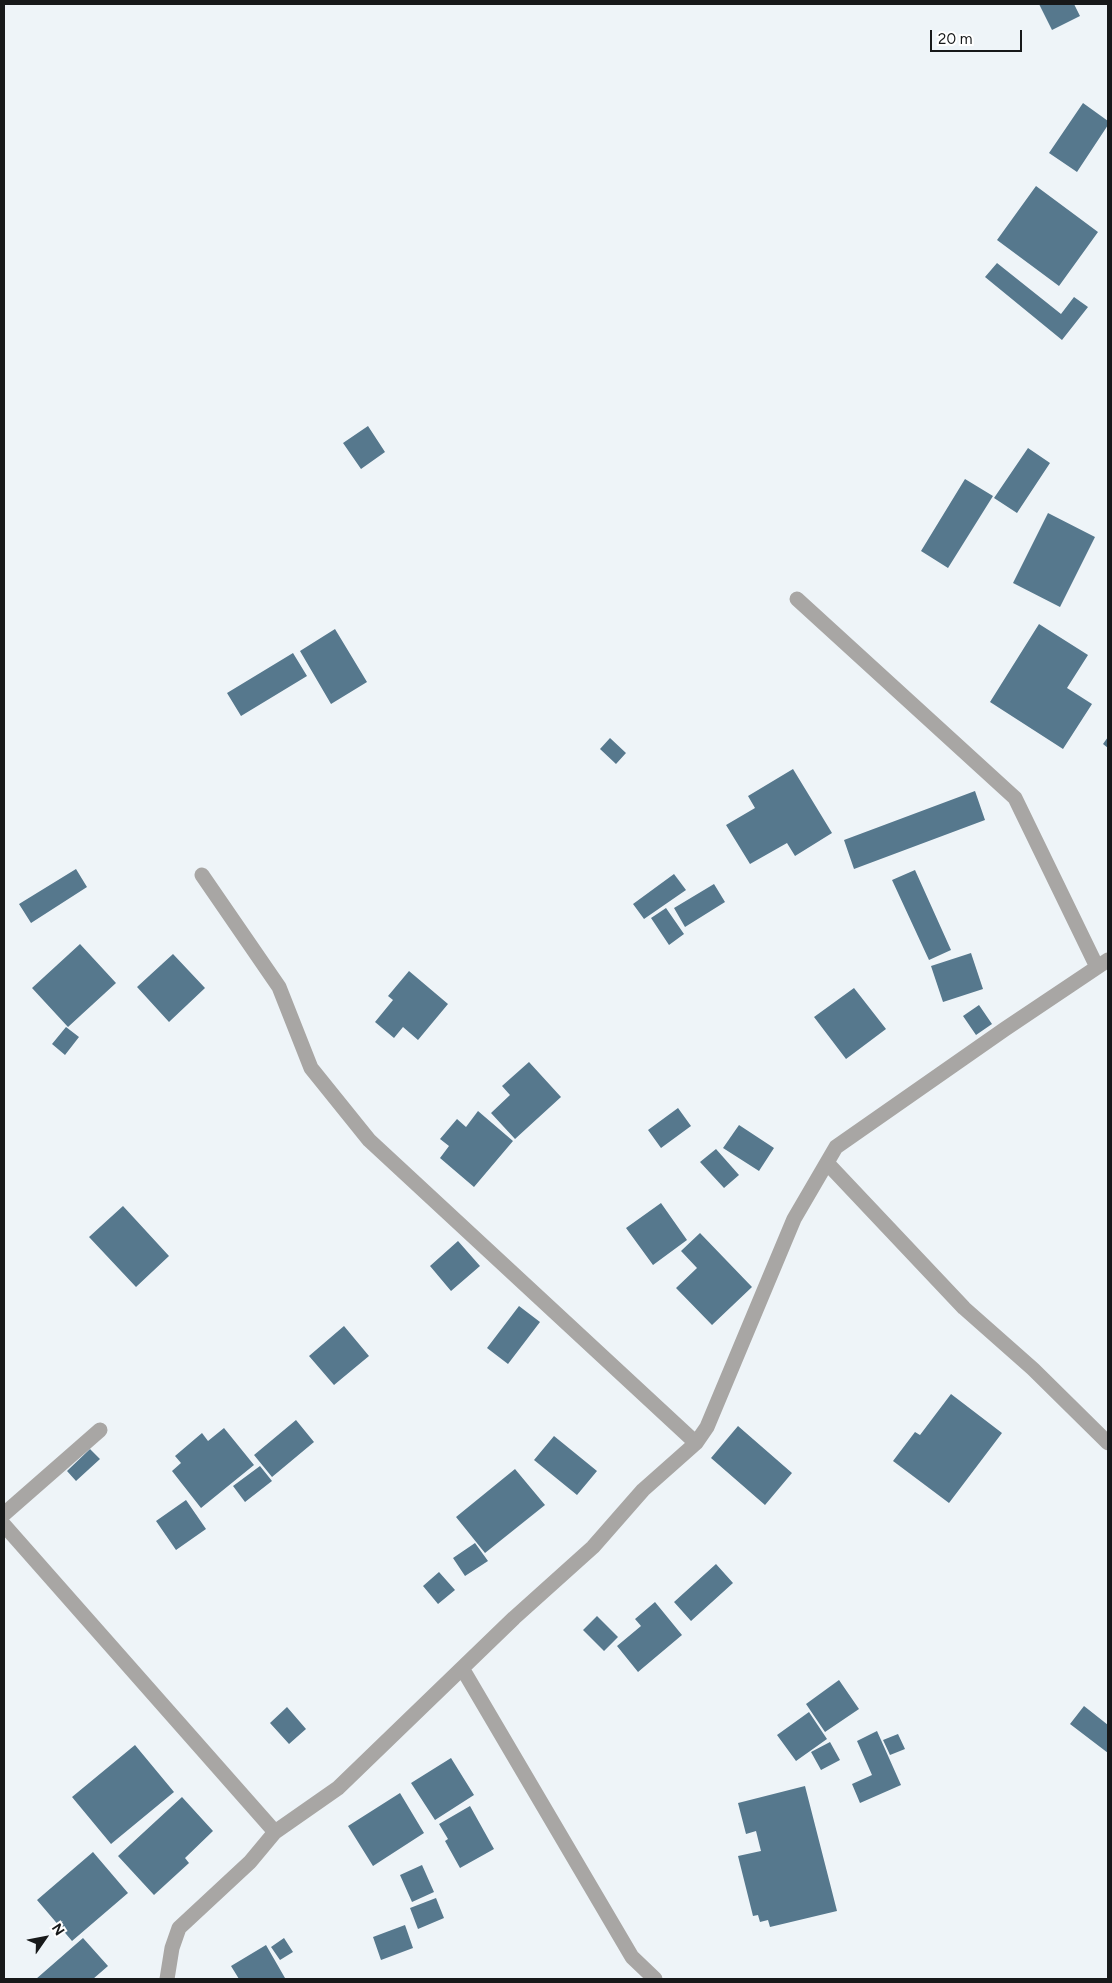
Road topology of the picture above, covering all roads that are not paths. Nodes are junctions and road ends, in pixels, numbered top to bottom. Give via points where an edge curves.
1 (797, 599) dead end
2 (202, 875) dead end
3 (1103, 964) edge
4 (828, 1164) junction
5 (100, 1430) dead end
6 (696, 1443) junction
7 (1108, 1443) edge
8 (4, 1514) edge
9 (4, 1525) edge
10 (462, 1668) junction
11 (275, 1832) junction
12 (167, 1979) edge
13 (655, 1979) edge

1 - 3 street via 1015,798
2 - 6 street via 279,987 311,1068 369,1140
3 - 4 street via 836,1147
4 - 6 street via 794,1219 708,1427
4 - 7 street via 964,1308 1033,1369
5 - 8 street
6 - 10 street via 643,1490 593,1547
9 - 11 street
10 - 11 street via 338,1788
10 - 13 street via 632,1957
11 - 12 street via 250,1862 179,1928

